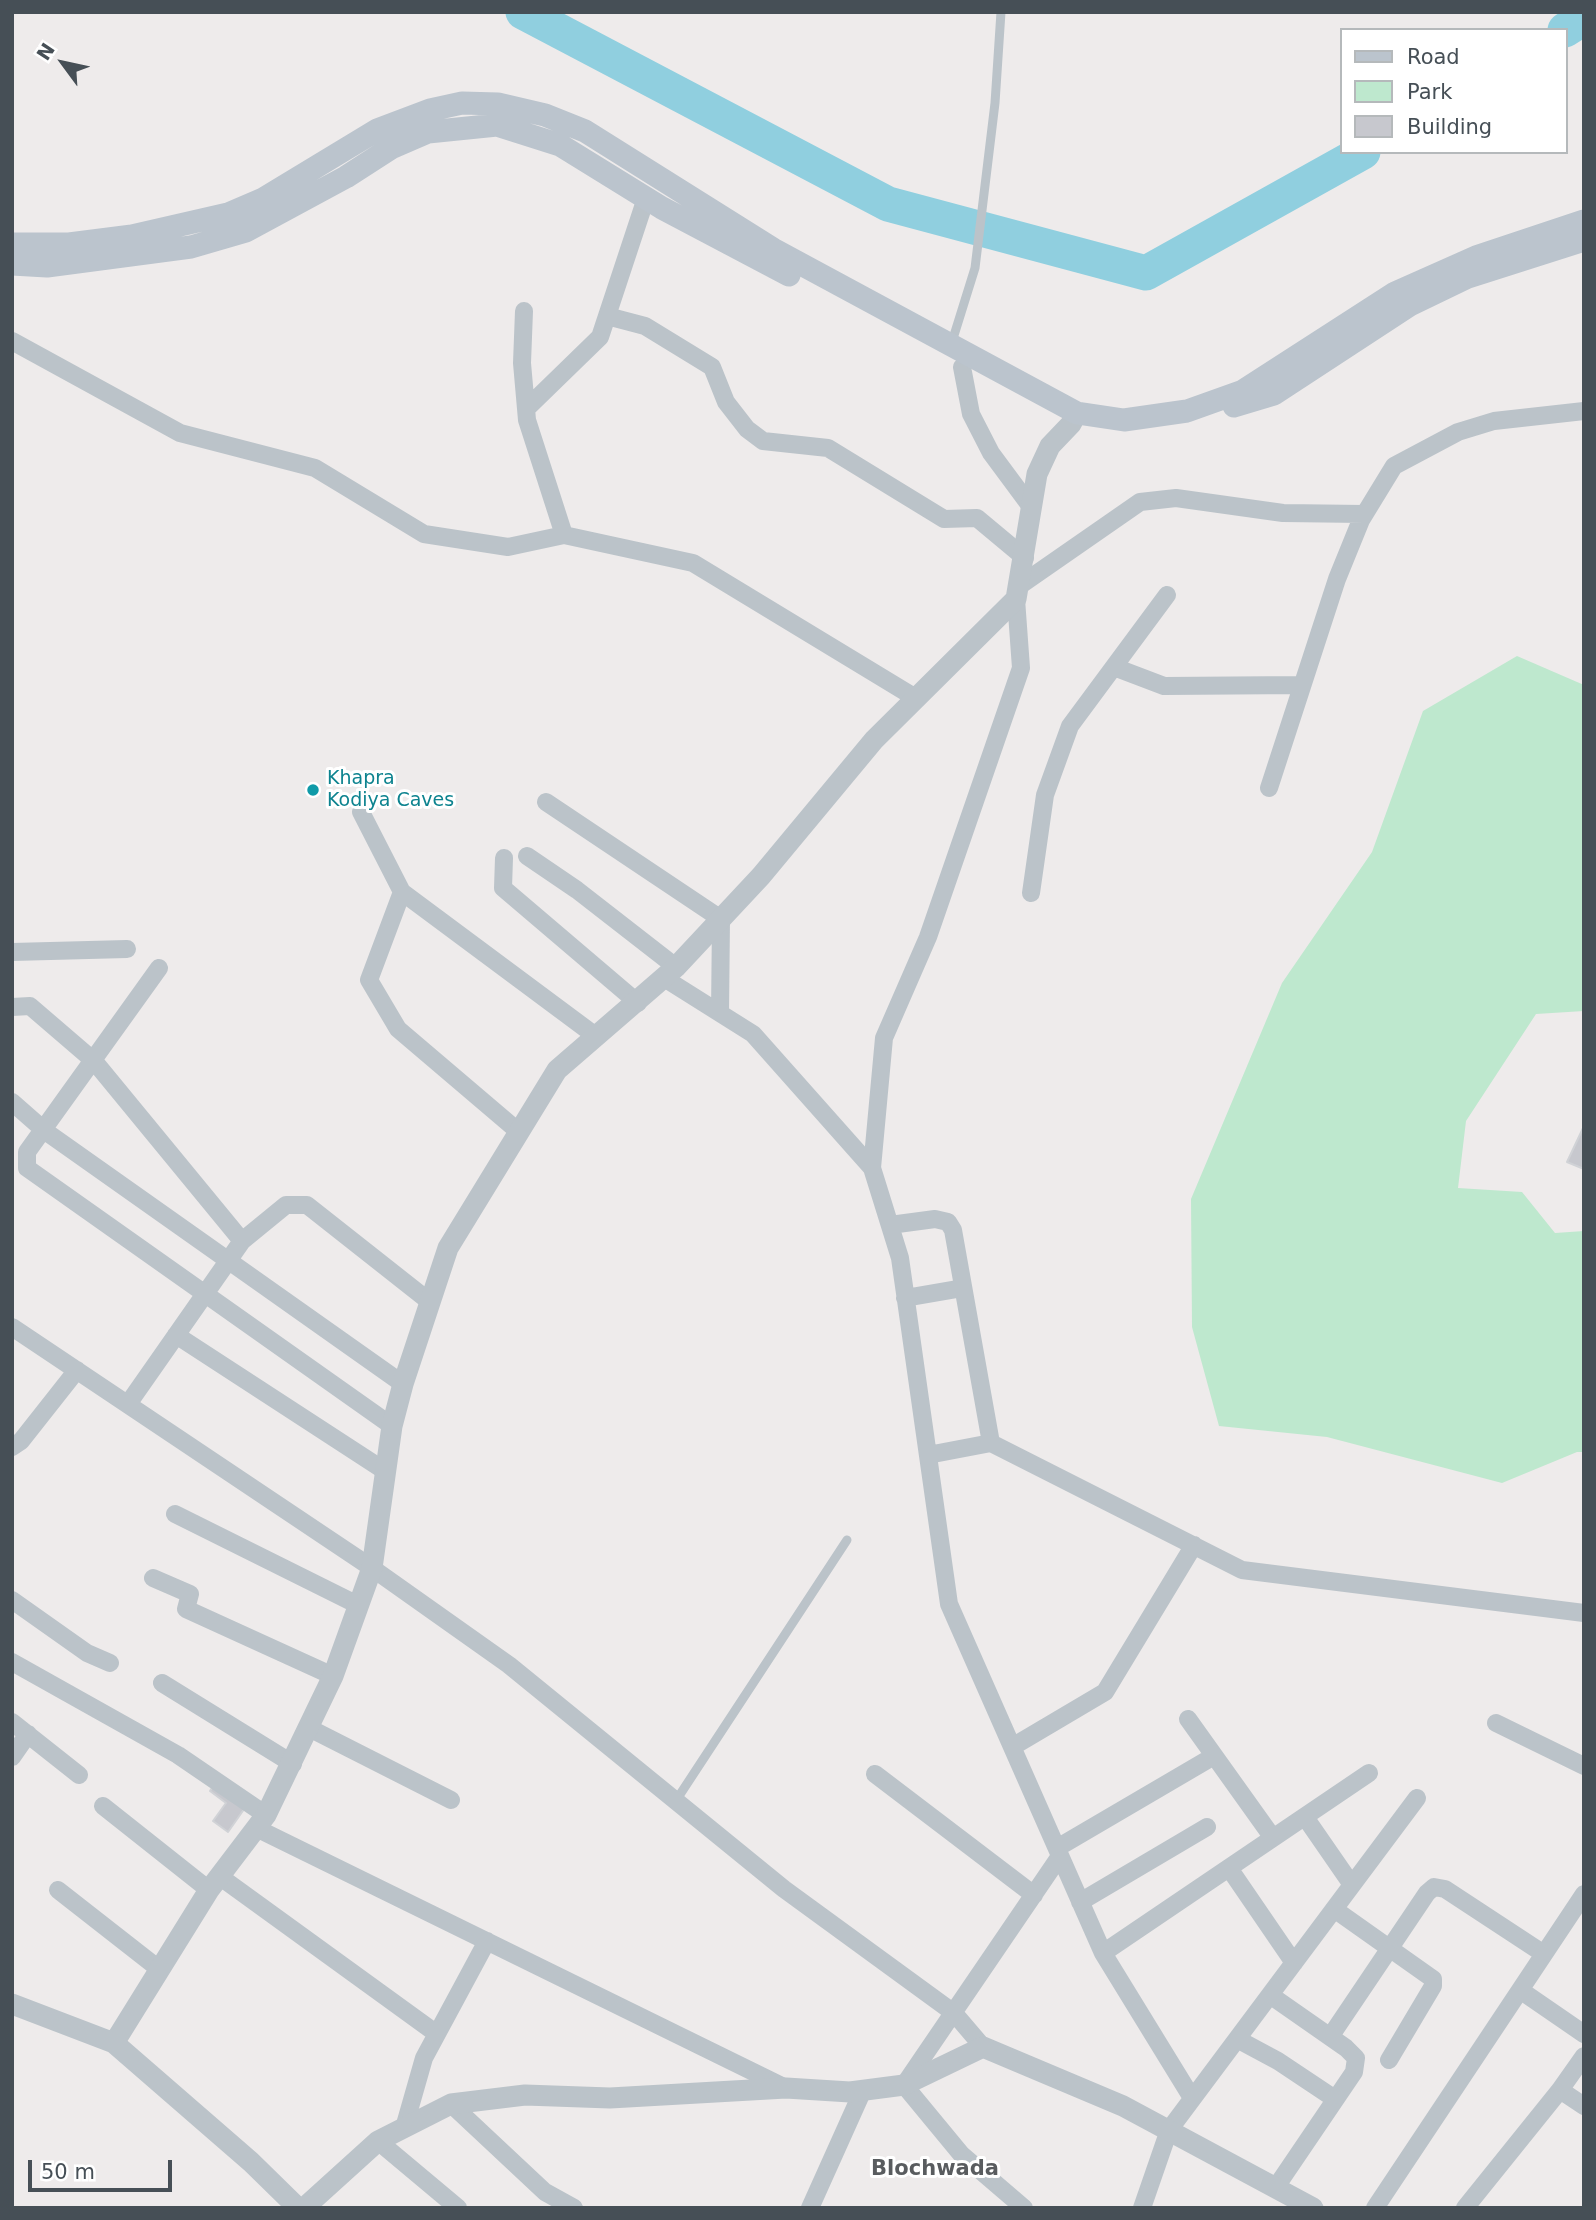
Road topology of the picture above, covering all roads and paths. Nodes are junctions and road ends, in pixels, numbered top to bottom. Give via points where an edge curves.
1 (1001, 12) edge
2 (646, 198) junction
3 (1584, 221) edge
4 (1584, 240) edge
5 (12, 244) edge
6 (12, 264) edge
7 (1403, 299) junction
8 (524, 311) dead end
9 (607, 316) junction
10 (12, 341) edge
11 (950, 346) junction
12 (962, 367) junction
13 (526, 409) junction
14 (1584, 411) edge
15 (1074, 419) junction
16 (1031, 507) junction
17 (1364, 514) junction
18 (564, 535) junction
19 (1025, 558) junction
20 (1018, 593) junction
21 (1167, 595) dead end
22 (1114, 667) junction
23 (1302, 685) junction
24 (914, 697) junction
25 (1269, 788) dead end
26 (547, 803) dead end
27 (361, 812) dead end
28 (527, 856) dead end
29 (503, 858) dead end
30 (402, 891) junction
31 (1031, 892) dead end
32 (720, 919) junction
33 (127, 949) dead end
34 (12, 953) edge
35 (159, 968) dead end
36 (670, 973) junction
37 (638, 1003) junction
38 (12, 1007) edge
39 (720, 1013) junction
40 (597, 1037) junction
41 (94, 1061) junction
42 (12, 1102) edge
43 (45, 1130) junction
44 (519, 1132) junction
45 (872, 1168) junction
46 (890, 1225) junction
47 (242, 1241) junction
48 (228, 1261) junction
49 (963, 1289) junction
50 (206, 1293) junction
51 (905, 1297) junction
52 (430, 1302) junction
53 (12, 1327) edge
54 (176, 1335) junction
55 (77, 1370) junction
56 (402, 1384) junction
57 (128, 1405) junction
58 (392, 1426) junction
59 (991, 1443) junction
60 (12, 1447) edge
61 (928, 1455) junction
62 (385, 1472) junction
63 (175, 1514) dead end
64 (847, 1540) dead end
65 (1194, 1545) junction
66 (372, 1568) junction
67 (153, 1578) dead end
68 (12, 1600) edge
69 (358, 1605) junction
70 (1584, 1613) edge
71 (12, 1662) edge
72 (110, 1663) dead end
73 (333, 1676) junction
74 (162, 1684) dead end
75 (1188, 1718) dead end
76 (12, 1722) edge
77 (1496, 1723) dead end
78 (309, 1728) junction
79 (28, 1734) junction
80 (1012, 1747) junction
81 (12, 1756) edge
82 (1214, 1756) junction
83 (293, 1764) junction
84 (1584, 1766) edge
85 (1369, 1773) dead end
86 (874, 1774) dead end
87 (79, 1775) dead end
88 (1417, 1798) dead end
89 (677, 1799) junction
90 (451, 1800) dead end
91 (103, 1806) dead end
92 (1305, 1817) junction
93 (261, 1821) junction
94 (1207, 1827) dead end
95 (1273, 1838) junction
96 (1058, 1852) junction
97 (1229, 1868) junction
98 (214, 1883) junction
99 (1352, 1885) junction
100 (58, 1890) dead end
101 (1584, 1894) edge
102 (1034, 1895) junction
103 (1080, 1902) junction
104 (1334, 1909) junction
105 (488, 1941) junction
106 (1390, 1947) junction
107 (1103, 1953) junction
108 (1544, 1954) junction
109 (1294, 1963) junction
110 (159, 1969) junction
111 (1520, 1990) junction
112 (1270, 1995) junction
113 (12, 2004) edge
114 (954, 2013) junction
115 (437, 2034) junction
116 (1584, 2034) edge
117 (1330, 2037) junction
118 (1237, 2039) junction
119 (114, 2043) junction
120 (982, 2047) junction
121 (1584, 2056) edge
122 (1389, 2060) dead end
123 (904, 2085) junction
124 (786, 2088) junction
125 (863, 2090) junction
126 (1560, 2090) junction
127 (1192, 2098) junction
128 (1335, 2099) junction
129 (451, 2104) junction
130 (1584, 2106) edge
131 (404, 2128) junction
132 (1169, 2130) junction
133 (378, 2141) junction
134 (1282, 2197) edge
135 (815, 2206) edge
136 (298, 2208) edge
137 (304, 2208) edge
138 (458, 2208) edge
139 (574, 2208) edge
140 (1024, 2208) edge
141 (1142, 2208) edge
142 (1313, 2208) edge
143 (1375, 2208) edge
144 (1465, 2208) edge

1 - 11 lane via 975,268
2 - 6 main road via 560,145 534,135 497,125 461,127 428,132 391,148 246,232 191,247 47,266
2 - 9 street
2 - 12 main road
3 - 7 main road via 1476,257
4 - 7 main road
5 - 11 main road via 69,244 132,236 228,214 274,193 377,130 462,103 498,104 585,131 774,249
7 - 15 main road via 1340,341 1243,391 1187,411 1124,420
8 - 13 street
9 - 13 street via 594,344
9 - 19 street via 645,326 712,367 726,402 763,441 828,448 944,519 977,518
10 - 18 street via 180,433 315,468 424,534 508,547
11 - 15 main road
12 - 15 main road
12 - 16 street via 971,414 991,453
13 - 18 street
14 - 17 street via 1494,421 1458,432 1394,466
15 - 16 street via 1050,446 1037,474
16 - 19 street
17 - 20 street via 1283,513 1175,498 1140,502
17 - 23 street
18 - 24 street via 693,563
19 - 20 street
20 - 24 street
20 - 45 street via 1021,668 928,937 884,1038
21 - 22 street
22 - 23 street via 1164,686
22 - 31 street via 1070,726 1056,759 1045,795
23 - 25 street
24 - 32 street
26 - 32 street
27 - 30 street
28 - 36 street via 577,890
29 - 37 street via 503,888
30 - 40 street
30 - 44 street via 369,980 398,1030
32 - 36 street
32 - 39 street
33 - 34 street
35 - 41 street
36 - 37 street
36 - 39 street
37 - 40 street
38 - 41 street via 30,1006
39 - 45 street via 753,1034
40 - 44 street via 557,1070
41 - 43 street
41 - 47 street
42 - 43 street
43 - 48 street
43 - 50 street via 27,1153 27,1168
44 - 52 street via 447,1248
45 - 46 street
46 - 49 street via 935,1219 948,1222
46 - 51 street
47 - 48 street
47 - 52 street via 286,1205 307,1205
48 - 50 street
48 - 56 street
49 - 51 street
49 - 59 street
50 - 54 street
50 - 58 street
51 - 61 street
52 - 56 street
53 - 55 street
54 - 57 street
54 - 62 street
55 - 57 street
55 - 60 street
56 - 58 street
57 - 66 street
58 - 62 street
59 - 61 street
59 - 65 street
61 - 80 street via 949,1604
62 - 66 street
63 - 69 street
64 - 89 lane
65 - 70 street via 1242,1570
65 - 80 street via 1105,1692
66 - 69 street
66 - 89 street via 509,1665
67 - 73 street via 190,1594 186,1609
68 - 72 street
69 - 73 street
71 - 93 street via 177,1755
73 - 78 street
74 - 83 street
75 - 82 street
76 - 79 street
77 - 84 street
78 - 83 street
78 - 90 street
79 - 81 street
79 - 87 street
80 - 96 street
82 - 95 street
82 - 96 street
83 - 93 street
85 - 92 street
86 - 102 street
88 - 99 street
89 - 114 street via 785,1889
91 - 98 street
92 - 95 street
92 - 99 street
93 - 98 street
93 - 105 street
94 - 103 street
95 - 97 street
96 - 102 street
96 - 103 street
97 - 107 street
97 - 109 street
98 - 110 street
98 - 115 street
99 - 104 street
100 - 110 street
101 - 108 street
102 - 114 street
103 - 107 street
104 - 106 street
104 - 109 street
105 - 115 street
105 - 124 street
106 - 108 street via 1434,1886
106 - 117 street
106 - 122 street via 1433,1979 1433,1986
107 - 127 street
108 - 111 street
109 - 112 street
110 - 119 street
111 - 116 street
111 - 143 street
112 - 117 street
112 - 118 street
113 - 119 street
114 - 120 street
114 - 123 street
115 - 131 street
117 - 128 street via 1356,2058 1353,2072
118 - 127 street
118 - 128 street
119 - 136 street
120 - 123 street
120 - 132 street
121 - 126 street
123 - 125 street
123 - 140 street via 961,2154
124 - 125 street
124 - 129 street via 610,2098 525,2095
125 - 135 street
126 - 130 street
126 - 144 street
127 - 132 street
128 - 134 street
129 - 131 street
129 - 139 street via 545,2192
131 - 133 street
132 - 134 street
132 - 141 street
133 - 137 street
133 - 138 street
134 - 142 street

